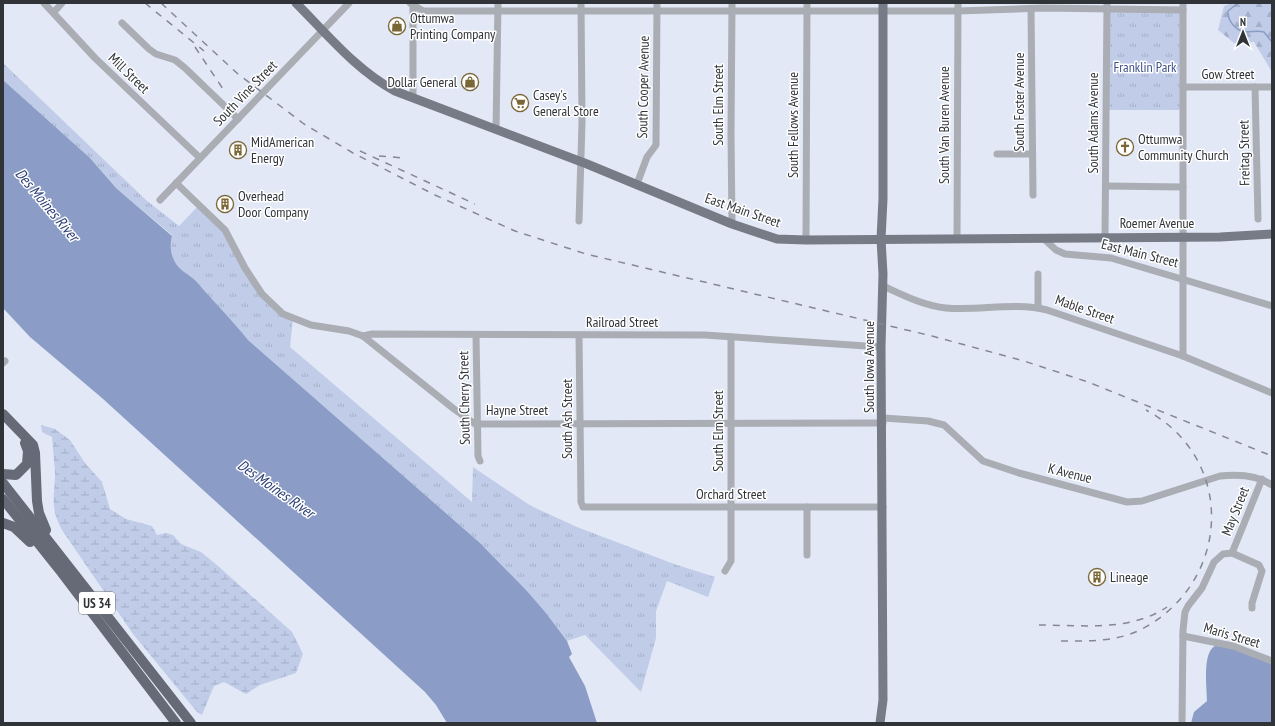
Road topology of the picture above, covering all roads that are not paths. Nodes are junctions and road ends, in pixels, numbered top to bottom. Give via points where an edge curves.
1 (44, 3) edge
2 (62, 3) edge
3 (296, 3) edge
4 (349, 3) edge
5 (581, 3) edge
6 (732, 3) edge
7 (958, 3) edge
8 (412, 4) edge
9 (1107, 6) edge
10 (498, 7) edge
11 (656, 7) edge
12 (807, 7) edge
13 (883, 7) edge
14 (1183, 7) edge
15 (1031, 9) junction
16 (581, 11) junction
17 (732, 11) junction
18 (958, 11) junction
19 (54, 12) junction
20 (122, 24) dead end
21 (323, 30) junction
22 (1183, 86) junction
23 (1255, 87) junction
24 (1272, 87) edge
25 (414, 98) junction
26 (238, 119) junction
27 (496, 130) junction
28 (997, 154) dead end
29 (1032, 154) junction
30 (200, 158) junction
31 (580, 161) junction
32 (176, 183) junction
33 (637, 184) junction
34 (1106, 186) junction
35 (1183, 187) junction
36 (1033, 195) dead end
37 (160, 200) dead end
38 (1258, 219) dead end
39 (579, 221) dead end
40 (732, 224) junction
41 (1272, 234) edge
42 (1183, 237) junction
43 (957, 238) junction
44 (1043, 238) junction
45 (1105, 238) junction
46 (881, 239) junction
47 (806, 240) junction
48 (1038, 274) dead end
49 (1183, 278) junction
50 (883, 286) junction
51 (1272, 306) edge
52 (1038, 308) junction
53 (476, 335) junction
54 (580, 335) junction
55 (363, 336) junction
56 (731, 336) junction
57 (881, 347) junction
58 (1183, 356) junction
59 (1272, 393) edge
60 (3, 414) edge
61 (883, 421) junction
62 (580, 423) junction
63 (731, 423) junction
64 (477, 424) junction
65 (20, 432) junction
66 (480, 462) dead end
67 (3, 474) edge
68 (1262, 479) junction
69 (3, 483) edge
70 (1272, 485) edge
71 (3, 499) edge
72 (581, 502) joint
73 (731, 507) junction
74 (807, 507) junction
75 (883, 507) junction
76 (3, 523) edge
77 (1232, 553) junction
78 (807, 555) dead end
79 (65, 562) junction
80 (725, 571) dead end
81 (1252, 608) dead end
82 (93, 614) junction
83 (1183, 636) junction
84 (1272, 661) edge
85 (176, 723) edge
86 (191, 723) edge
87 (880, 723) edge
88 (1182, 723) edge

1 - 19 street, Mill Street
2 - 19 street
3 - 21 main road, East Main Street
4 - 21 street, South Vine Street
5 - 16 street
6 - 17 street, South Elm Street
7 - 18 street, South Van Buren Avenue
8 - 10 street via 423,11
8 - 25 street
9 - 14 street
9 - 15 street
9 - 34 street, South Adams Avenue
10 - 16 street
10 - 27 street
11 - 16 street
11 - 17 street
11 - 33 street, South Cooper Avenue via 656,145 647,157
12 - 13 street
12 - 17 street
12 - 47 street, South Fellows Avenue
13 - 18 street
13 - 46 main road, South Iowa Avenue
14 - 22 street
15 - 18 street
15 - 29 street, South Foster Avenue
16 - 31 street
17 - 40 street, South Elm Street
18 - 43 street, South Van Buren Avenue
19 - 30 street, Mill Street via 95,58
20 - 26 street via 156,54 175,60 185,68
21 - 25 main road, East Main Street via 375,80
21 - 26 street, South Vine Street
22 - 23 street, Gow Street
22 - 35 street
23 - 24 street, Gow Street
23 - 38 street, Freitag Street
25 - 27 main road, East Main Street
26 - 30 street, South Vine Street
27 - 31 main road, East Main Street
28 - 29 street
29 - 36 street, South Foster Avenue
30 - 32 street, South Vine Street
31 - 33 main road, East Main Street
31 - 39 street
32 - 37 street, South Vine Street
32 - 55 street, Hayne Street via 225,230 262,294 283,314 311,325
33 - 40 main road, East Main Street
34 - 35 street
34 - 45 street, South Adams Avenue
35 - 42 street
40 - 47 main road, East Main Street via 777,239
41 - 42 main road, Roemer Avenue
42 - 45 main road, Roemer Avenue
42 - 49 street
43 - 44 main road, East Main Street
43 - 46 main road, East Main Street
44 - 45 main road, Roemer Avenue
44 - 49 street, East Main Street via 1056,250 1065,254 1111,258
46 - 47 main road, East Main Street
46 - 50 main road, South Iowa Avenue
48 - 52 street
49 - 51 street, East Main Street
49 - 58 street
50 - 52 street, Mable Street via 928,305 947,308
50 - 57 main road, South Iowa Avenue
52 - 58 street, Mable Street
53 - 54 street, Railroad Street
53 - 55 street, Railroad Street
53 - 64 street, South Cherry Street
54 - 56 street, Railroad Street
54 - 62 street, South Ash Street
55 - 64 street, Hayne Street via 454,409
56 - 57 street, Railroad Street
56 - 63 street, South Elm Street
57 - 61 main road, South Iowa Avenue
58 - 59 street, Mable Street
60 - 65 highway
61 - 63 street, Hayne Street
61 - 68 street, K Avenue via 928,421 944,426 983,461 1019,474 1127,502 1142,501 1231,474
61 - 75 main road, South Iowa Avenue
62 - 63 street, Hayne Street
62 - 64 street, Hayne Street
62 - 72 street, South Ash Street
63 - 73 street, South Elm Street
64 - 66 street, South Cherry Street
65 - 67 highway via 28,451 27,464 16,475
65 - 79 highway via 33,445 39,513
68 - 70 street
68 - 77 street, May Street
69 - 79 highway, US 34
71 - 82 highway, US 34
72 - 73 street, Orchard Street via 584,507
73 - 74 street, Orchard Street
73 - 80 street, South Elm Street via 731,561
74 - 75 street, Orchard Street
74 - 78 street
75 - 87 main road, South Iowa Avenue via 883,700
76 - 82 highway via 14,527 25,536
77 - 81 street via 1259,565 1262,571
77 - 83 street via 1223,554 1214,562 1202,588 1188,606
79 - 86 highway, US 34
82 - 85 highway, US 34
83 - 84 street, Maris Street via 1233,646
83 - 88 street

